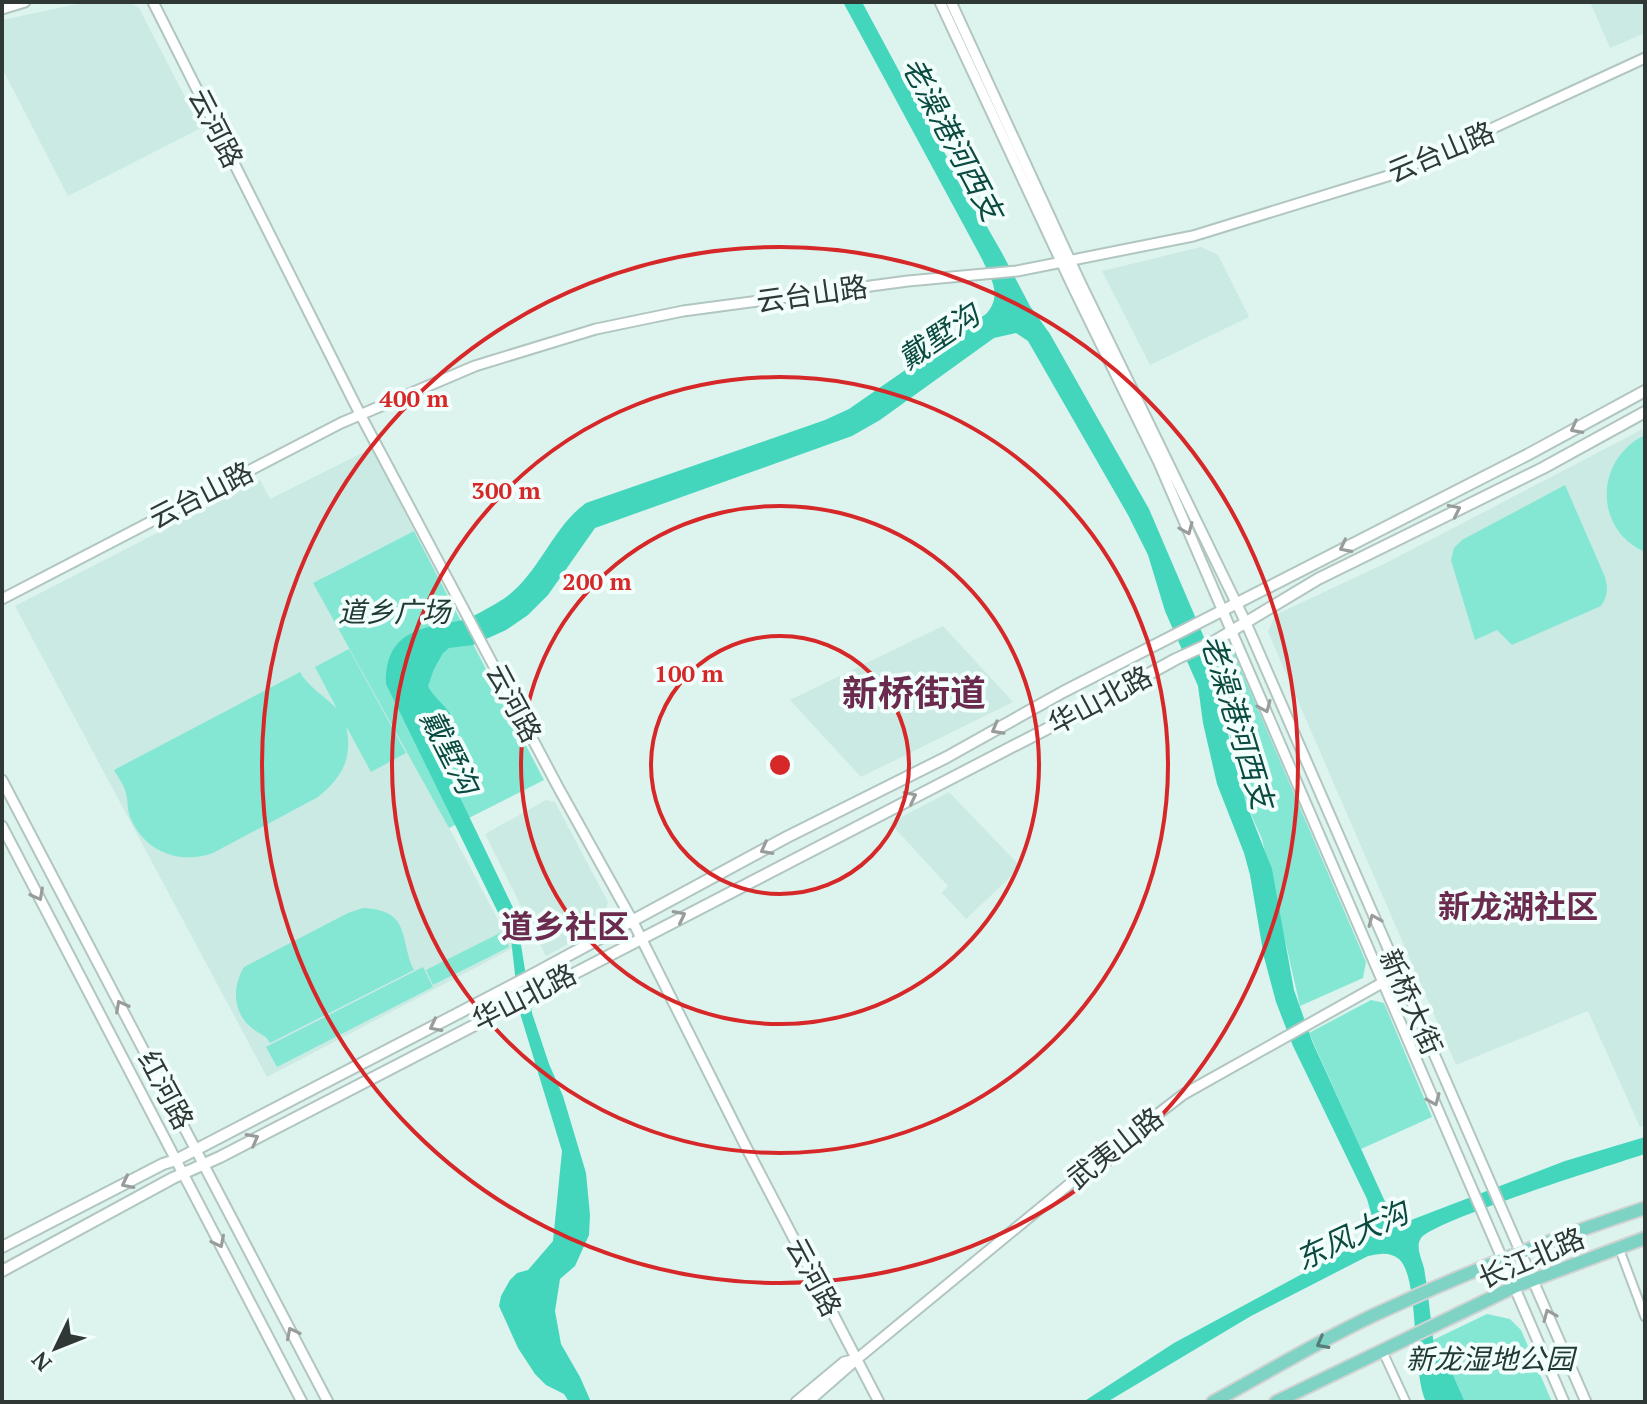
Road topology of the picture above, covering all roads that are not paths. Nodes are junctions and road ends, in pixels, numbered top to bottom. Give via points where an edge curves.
1 (25, 2) edge
2 (153, 2) edge
3 (940, 2) edge
4 (951, 2) edge
5 (2, 9) edge
6 (1645, 58) edge
7 (1066, 262) junction
8 (1645, 391) edge
9 (1645, 412) edge
10 (360, 414) junction
11 (2, 599) edge
12 (1236, 602) junction
13 (1222, 610) junction
14 (1246, 623) junction
15 (1232, 631) junction
16 (2, 780) edge
17 (2, 826) edge
18 (632, 920) junction
19 (641, 937) junction
20 (1398, 974) junction
21 (1384, 981) junction
22 (197, 1149) junction
23 (176, 1160) junction
24 (204, 1164) junction
25 (183, 1173) junction
26 (1645, 1208) edge
27 (1645, 1238) edge
28 (2, 1247) edge
29 (1619, 1248) junction
30 (1521, 1253) junction
31 (1503, 1260) junction
32 (2, 1271) edge
33 (1533, 1280) junction
34 (1514, 1287) junction
35 (1645, 1317) edge
36 (1385, 1348) junction
37 (857, 1359) junction
38 (302, 1402) edge
39 (328, 1402) edge
40 (796, 1402) edge
41 (808, 1402) edge
42 (879, 1402) edge
43 (1213, 1402) edge
44 (1276, 1402) edge
45 (1406, 1402) edge
46 (1564, 1402) edge
47 (1586, 1402) edge

1 - 5 street
2 - 10 street, 云河路
3 - 7 street
4 - 7 street
6 - 7 street, 云台山路 via 1391,175 1193,236
7 - 10 street, 云台山路 via 683,311 596,329 475,366
7 - 12 street, 新桥大街
7 -> 13 street, 新桥大街
8 -> 12 main road
14 -> 9 main road via 1318,579
10 - 11 street, 云台山路
10 - 18 street, 云河路
12 - 13 main road
12 - 14 street, 新桥大街
13 - 15 street, 新桥大街
13 -> 18 main road, 华山北路
14 - 15 main road
20 -> 14 street, 新桥大街
19 -> 15 main road, 华山北路
15 -> 21 street, 新桥大街
22 -> 16 street, 红河路
17 -> 23 street, 红河路
18 - 19 street, 云河路
18 -> 22 main road, 华山北路
24 -> 19 main road, 华山北路
19 - 37 street, 云河路
20 - 21 street, 武夷山路
20 - 30 street, 新桥大街
21 -> 31 street, 新桥大街
21 - 37 street, 武夷山路 via 1184,1094
22 - 23 main road, 华山北路
22 - 24 street, 红河路
23 - 25 street, 红河路
23 -> 28 main road, 华山北路
24 - 25 main road, 华山北路
39 -> 24 street, 红河路
25 - 32 main road, 华山北路
25 -> 38 street, 红河路
26 - 30 main road, 长江北路
27 - 29 main road, 长江北路
29 - 33 main road, 长江北路
29 - 35 street
30 - 31 main road, 长江北路
30 - 33 street, 新桥大街
31 - 34 street, 新桥大街
31 -> 43 main road, 长江北路 via 1391,1308
33 - 34 main road, 长江北路
47 -> 33 street, 新桥大街
34 - 36 main road, 长江北路
34 - 46 street, 新桥大街
36 - 44 main road
36 - 45 street
37 - 40 street, 武夷山路 via 844,1362
37 - 41 street, 武夷山路
37 - 42 street, 云河路

